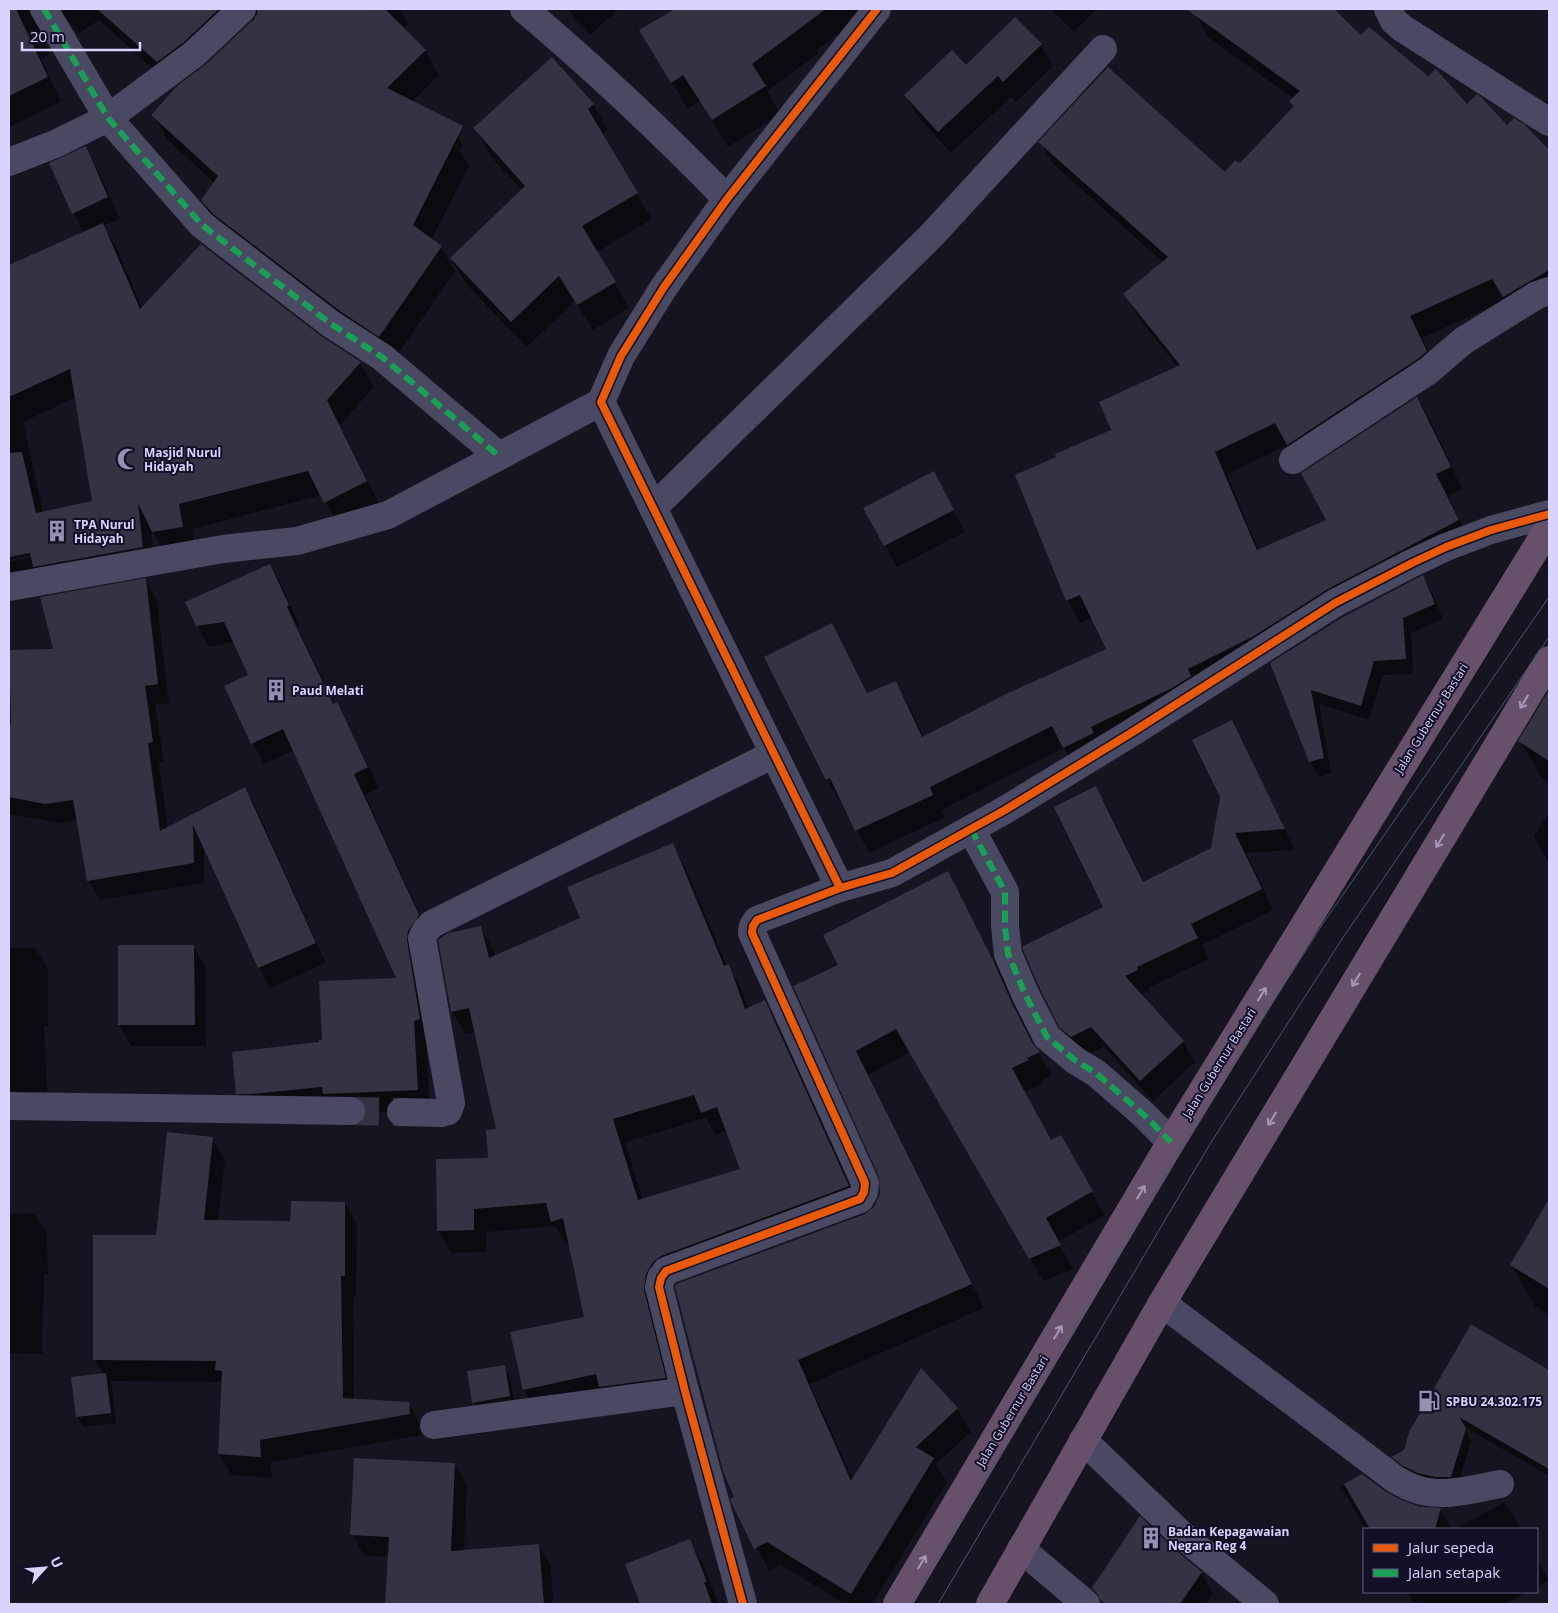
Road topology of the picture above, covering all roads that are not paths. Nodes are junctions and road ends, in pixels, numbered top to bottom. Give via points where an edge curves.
1 (44, 9) edge
2 (242, 9) edge
3 (524, 9) edge
4 (877, 9) edge
5 (1388, 9) edge
6 (1103, 49) dead end
7 (108, 118) junction
8 (1549, 122) edge
9 (9, 162) edge
10 (727, 199) junction
11 (1549, 291) edge
12 (601, 402) junction
13 (499, 456) junction
14 (1292, 460) dead end
15 (654, 508) junction
16 (1549, 514) edge
17 (1549, 527) edge
18 (9, 587) edge
19 (1546, 673) edge
20 (774, 754) junction
21 (972, 829) junction
22 (840, 888) junction
23 (9, 1106) edge
24 (351, 1111) tunnel mouth
25 (401, 1112) tunnel mouth
26 (1171, 1142) junction
27 (1162, 1303) junction
28 (684, 1390) junction
29 (434, 1425) dead end
30 (1083, 1440) junction
31 (1500, 1484) dead end
32 (1021, 1549) junction
33 (743, 1604) edge
34 (897, 1604) edge
35 (990, 1604) edge
36 (1086, 1604) edge
37 (1265, 1604) edge

1 - 7 street
2 - 7 street via 194,54
3 - 10 street via 650,121
4 - 10 street
5 - 8 street via 1402,28
6 - 15 street via 931,236
7 - 9 street
7 - 13 street via 202,225 331,324 382,357
10 - 12 street via 664,287 626,348
11 - 14 street via 1537,295 1464,341 1428,371
12 - 13 street
12 - 15 street
13 - 18 street via 388,515 297,541 223,549
15 - 20 street
16 - 21 street via 1446,547 1335,603 1131,734
26 -> 17 highway, Jalan Gubernur Bastari
19 -> 27 highway
20 - 22 street
20 - 25 street via 432,924 422,938 451,1103 448,1111 440,1113
21 - 22 street via 892,873
21 - 26 street via 1005,892 1008,954 1047,1037 1096,1073
22 - 28 street via 757,920 752,934 865,1183 864,1192 860,1199 666,1271 659,1287
23 - 24 street
34 -> 26 highway, Jalan Gubernur Bastari
27 - 30 highway
27 - 31 street via 1414,1489 1457,1492
28 - 29 street
28 - 33 street
30 - 32 highway
30 - 37 street via 1183,1536
32 - 35 highway
32 - 36 street

